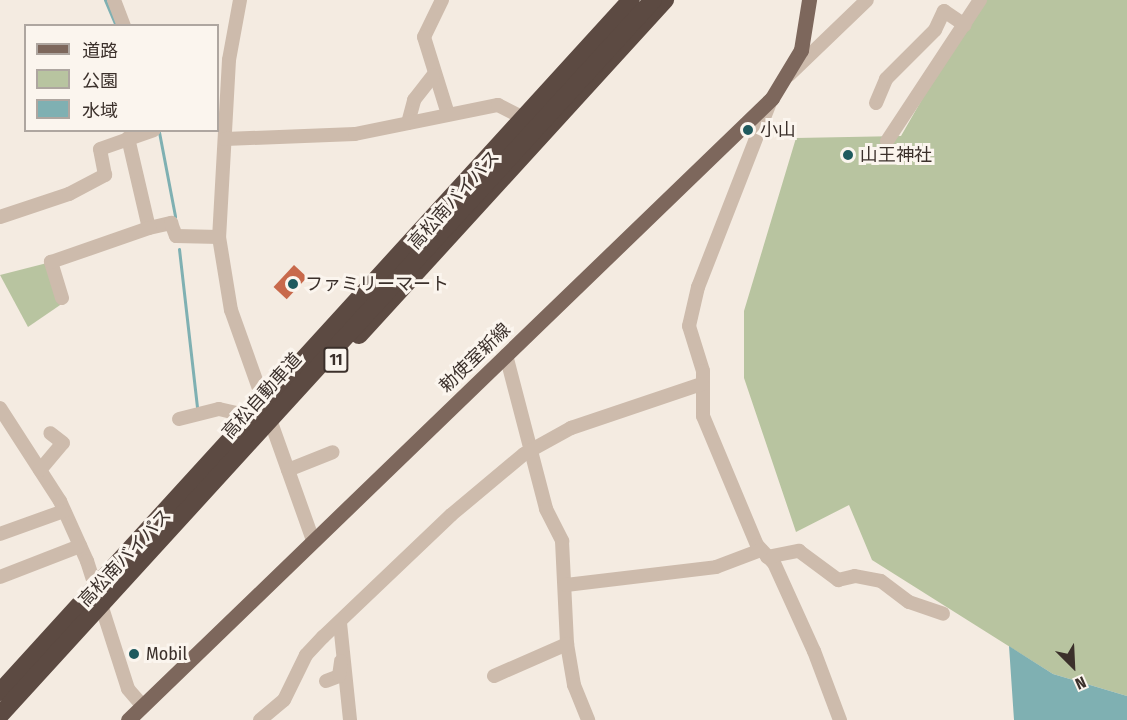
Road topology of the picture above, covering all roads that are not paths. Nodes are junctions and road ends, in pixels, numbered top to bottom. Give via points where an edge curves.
1 (114, 0) edge
2 (240, 0) edge
3 (442, 0) edge
4 (621, 0) edge
5 (631, 0) edge
6 (653, 0) edge
7 (665, 0) edge
8 (809, 0) edge
9 (867, 0) edge
10 (980, 0) edge
11 (123, 24) edge
12 (965, 25) junction
13 (789, 75) junction
14 (433, 76) junction
15 (772, 98) junction
16 (876, 103) dead end
17 (222, 109) edge
18 (448, 114) junction
19 (518, 116) junction
20 (408, 123) junction
21 (148, 132) edge
22 (128, 138) junction
23 (225, 139) junction
24 (887, 141) dead end
25 (0, 217) edge
26 (149, 228) junction
27 (219, 237) junction
28 (62, 298) dead end
29 (506, 354) junction
30 (702, 384) junction
31 (260, 396) junction
32 (2, 415) edge
33 (244, 415) junction
34 (179, 419) dead end
35 (272, 430) junction
36 (50, 433) dead end
37 (533, 449) junction
38 (333, 452) dead end
39 (40, 470) junction
40 (288, 470) junction
41 (64, 511) junction
42 (0, 534) edge
43 (313, 540) junction
44 (80, 546) junction
45 (764, 554) junction
46 (0, 577) edge
47 (93, 581) junction
48 (566, 585) junction
49 (103, 613) junction
50 (943, 614) dead end
51 (337, 625) junction
52 (567, 644) junction
53 (494, 675) dead end
54 (326, 681) dead end
55 (0, 684) edge
56 (0, 692) edge
57 (141, 704) junction
58 (0, 715) edge
59 (5, 720) edge
60 (128, 720) edge
61 (260, 720) edge
62 (350, 720) edge
63 (588, 720) edge
64 (840, 720) edge

1 - 11 street
2 - 17 street
3 - 14 street via 424,31
4 - 19 highway, 高松南バイパス / 11
5 - 56 highway, 高松自動車道, bridge
6 - 58 highway, 高松自動車道, bridge
7 - 35 highway, 高松南バイパス / 11
8 - 13 main road, 勅使室新線 via 805,34
9 - 13 street
10 - 12 street
12 - 16 street via 944,11 929,37 886,79
12 - 24 street via 903,110
13 - 15 main road, 勅使室新線
14 - 18 street
14 - 20 street via 414,100
15 - 29 main road, 勅使室新線
15 - 30 street via 691,307 689,326
17 - 23 street
18 - 19 street via 498,105
18 - 20 street
19 - 31 highway, 高松南バイパス / 11
20 - 23 street via 306,140
21 - 22 street
22 - 25 street via 100,149 105,174 69,194
22 - 26 street
23 - 27 street
26 - 27 street via 171,223 176,236
26 - 28 street via 51,261
27 - 31 street via 231,310
29 - 37 street
29 - 43 main road, 勅使室新線
30 - 37 street via 571,428
30 - 45 street via 703,416
31 - 33 highway, 高松南バイパス / 11
31 - 35 street
32 - 39 street
33 - 34 street via 219,409
33 - 47 highway, 高松南バイパス / 11
35 - 40 street
35 - 49 highway, 高松南バイパス / 11
36 - 39 street via 63,443
37 - 48 street via 546,509 562,542
37 - 51 street via 451,515
38 - 40 street
39 - 41 street
40 - 43 street
41 - 42 street
41 - 44 street
43 - 57 main road, 勅使室新線
44 - 46 street
44 - 47 street
45 - 48 street via 716,567
45 - 50 street via 799,551 838,580 855,576 881,581 909,602
45 - 64 street via 814,651
47 - 49 street
47 - 55 highway, 高松南バイパス / 11
48 - 52 street
49 - 57 street via 128,689
49 - 59 highway, 高松南バイパス / 11
51 - 54 street via 341,670
51 - 61 street via 306,655 284,700
51 - 62 street
52 - 53 street
52 - 63 street via 574,685
57 - 60 main road, 勅使室新線

